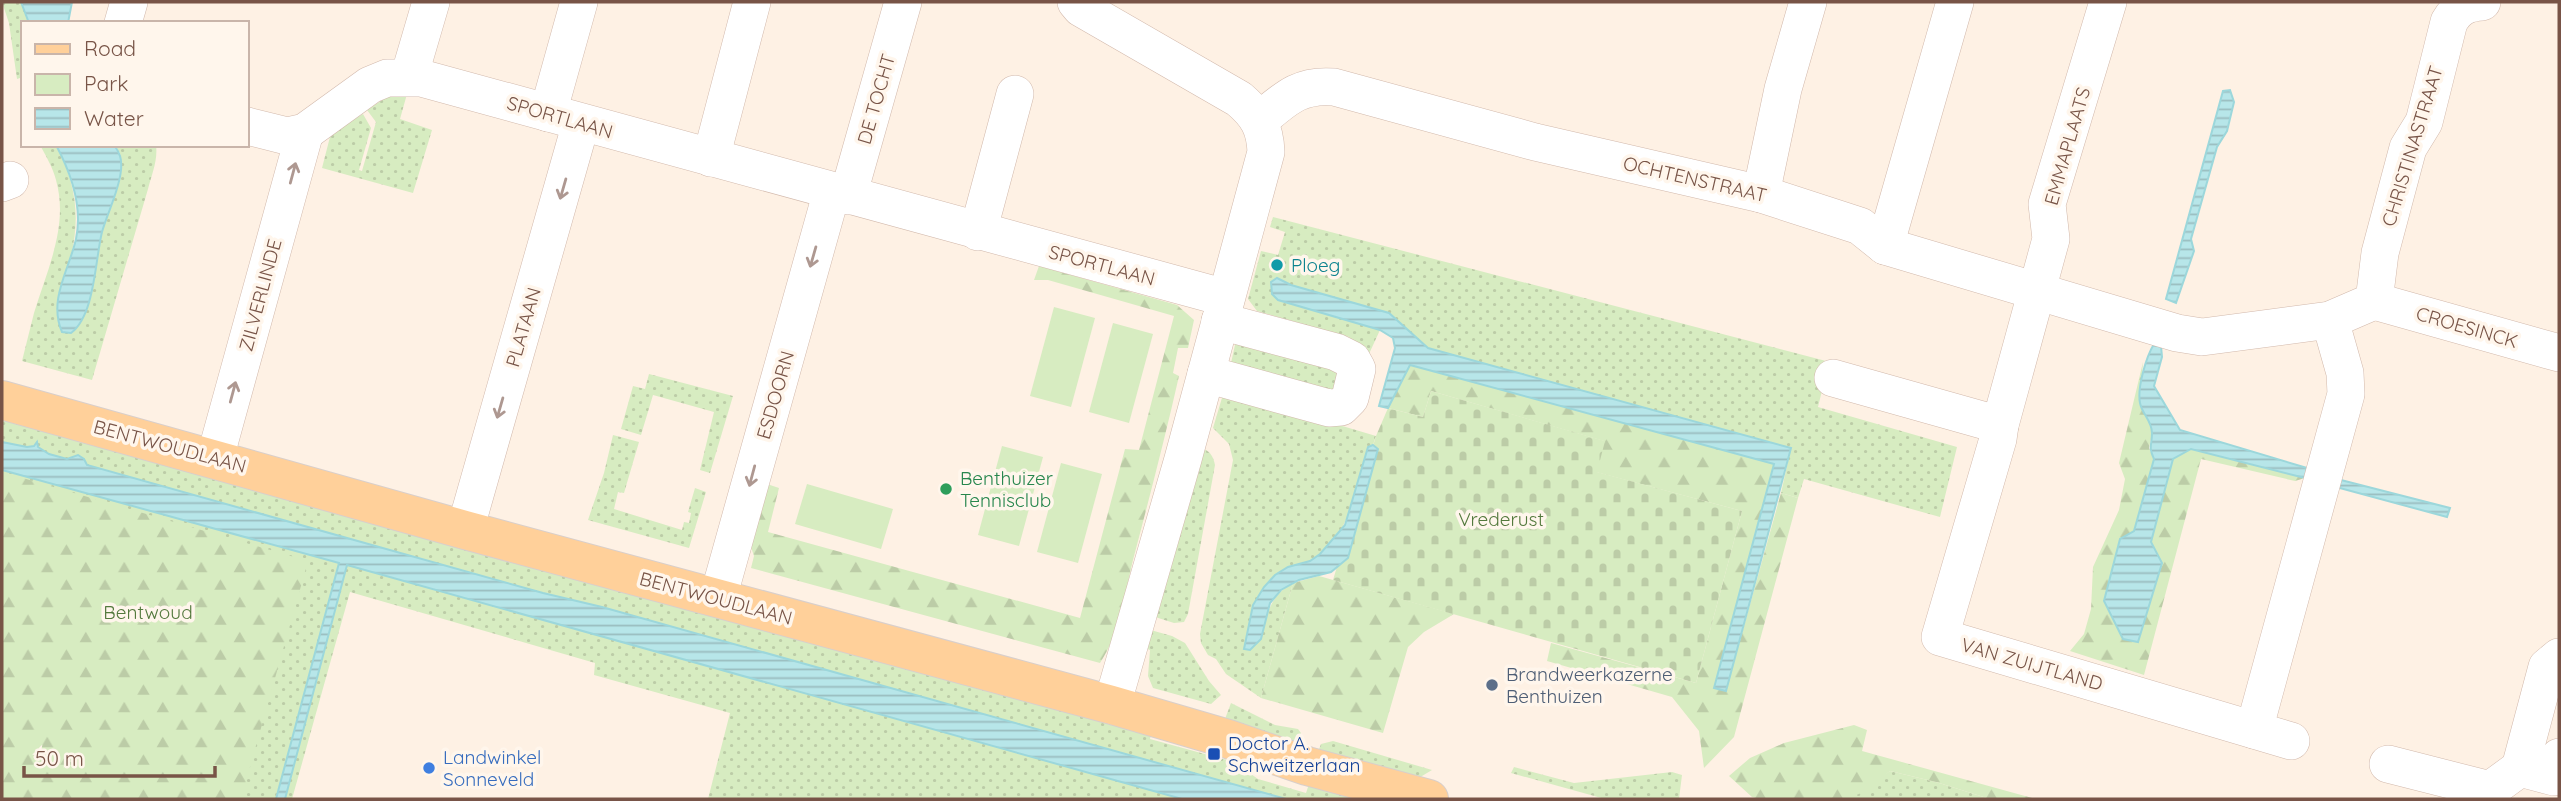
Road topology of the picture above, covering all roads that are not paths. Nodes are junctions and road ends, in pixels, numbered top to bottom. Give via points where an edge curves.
1 (129, 2) edge
2 (431, 2) edge
3 (579, 2) edge
4 (752, 2) edge
5 (903, 2) edge
6 (1076, 2) edge
7 (1808, 2) edge
8 (1955, 2) edge
9 (2108, 2) edge
10 (2482, 2) edge
11 (124, 21) edge
12 (408, 77) junction
13 (1015, 94) dead end
14 (565, 118) junction
15 (1260, 120) junction
16 (248, 126) edge
17 (305, 132) junction
18 (710, 158) junction
19 (840, 193) junction
20 (1761, 194) junction
21 (978, 232) junction
22 (1885, 246) junction
23 (2038, 292) junction
24 (2374, 301) junction
25 (1223, 310) junction
26 (2330, 320) junction
27 (2559, 353) edge
28 (1206, 374) junction
29 (1833, 378) dead end
30 (2, 400) edge
31 (2000, 425) junction
32 (215, 458) junction
33 (465, 530) junction
34 (719, 598) junction
35 (2559, 657) edge
36 (1112, 705) junction
37 (2254, 730) junction
38 (2291, 740) dead end
39 (2388, 764) dead end
40 (2548, 770) edge
41 (1429, 799) edge

1 - 11 street
2 - 12 street
3 - 14 street, PLATAAN
4 - 18 street
5 - 19 street, DE TOCHT
6 - 15 street via 1239,99
7 - 20 street via 1783,89
8 - 22 street
9 - 23 street, EMMAPLAATS via 2047,204 2051,239
10 - 24 street, CHRISTINASTRAAT via 2455,11 2449,22 2424,122 2408,148 2380,253
12 - 14 street, SPORTLAAN
12 - 17 street, SPORTLAAN via 370,85
13 - 21 street
14 - 18 street, SPORTLAAN
14 -> 33 street, PLATAAN
15 - 20 street, OCHTENSTRAAT via 1287,96 1311,86 1334,87 1535,142
15 - 25 street via 1266,152
16 - 17 street via 287,136
32 -> 17 street, ZILVERLINDE
18 - 19 street, SPORTLAAN
19 - 21 street, SPORTLAAN
19 -> 34 street, ESDOORN
20 - 22 street, OCHTENSTRAAT via 1860,226
21 - 25 street, SPORTLAAN
22 - 23 street
23 - 26 street via 2202,337
23 - 31 street, VAN ZUIJTLAND
24 - 26 street
24 - 27 street, CROESINCK
25 - 28 street
25 - 28 street, SPORTLAAN via 1352,360 1357,369 1350,398 1341,407 1329,408
26 - 37 street via 2346,394
28 - 36 street
29 - 31 street
30 - 32 main road, BENTWOUDLAAN
31 - 37 street, VAN ZUIJTLAND via 1940,637
32 - 33 main road, BENTWOUDLAAN
33 - 34 main road, BENTWOUDLAAN
34 - 36 main road, BENTWOUDLAAN
35 - 40 street via 2547,667
36 - 41 main road, BENTWOUDLAAN
37 - 38 street, VAN ZUIJTLAND
39 - 40 street via 2490,790

